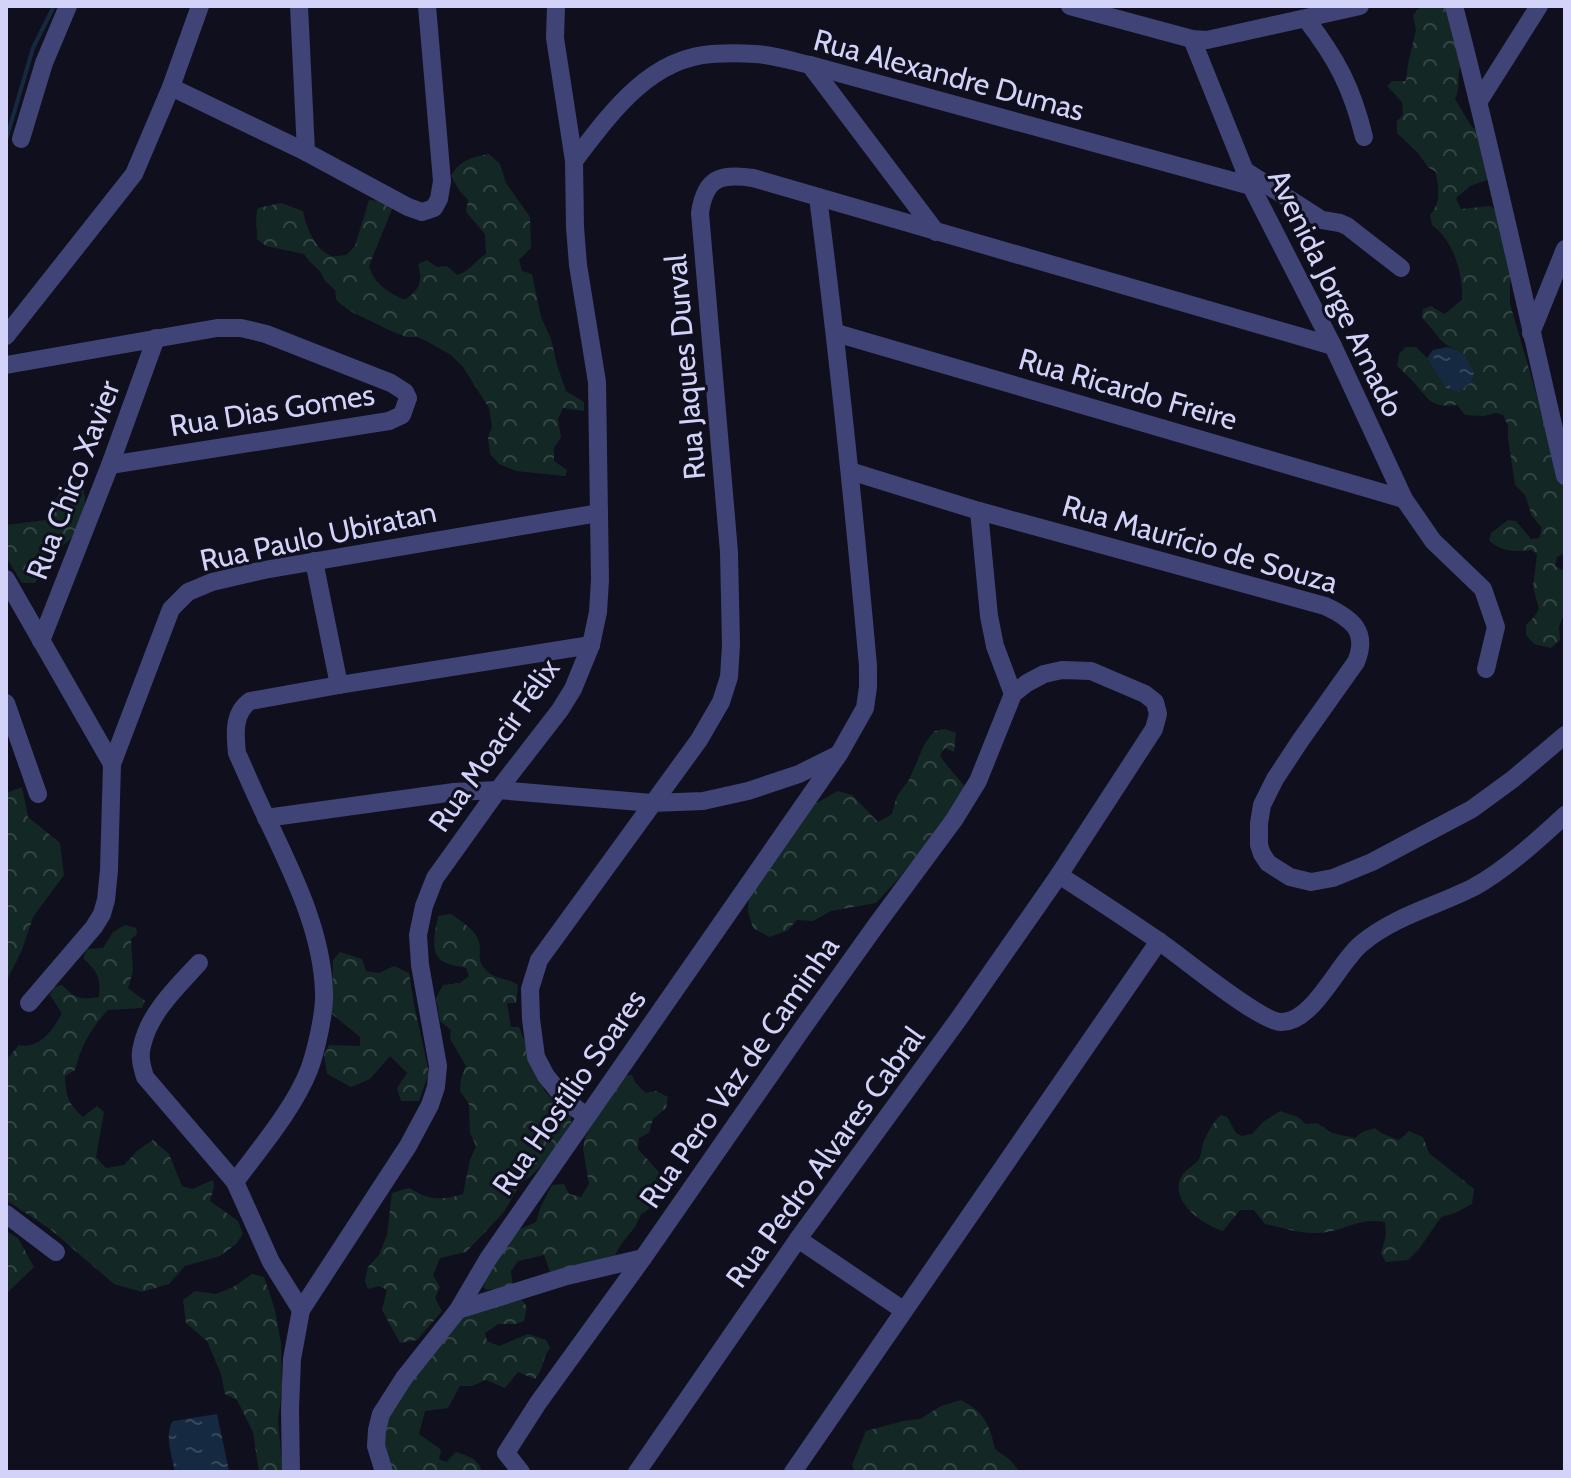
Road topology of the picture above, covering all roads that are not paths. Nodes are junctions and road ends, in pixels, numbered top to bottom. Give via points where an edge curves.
1 (68, 6) edge
2 (200, 6) edge
3 (299, 6) edge
4 (427, 6) edge
5 (556, 6) edge
6 (1070, 6) edge
7 (1360, 6) edge
8 (1454, 6) edge
9 (1539, 6) edge
10 (1324, 10) edge
11 (1306, 19) junction
12 (1192, 39) junction
13 (810, 65) junction
14 (171, 87) junction
15 (1479, 101) junction
16 (1364, 137) dead end
17 (21, 139) dead end
18 (306, 152) junction
19 (574, 161) junction
20 (1248, 178) junction
21 (818, 197) junction
22 (936, 232) junction
23 (1565, 249) edge
24 (1401, 268) dead end
25 (836, 333) junction
26 (1531, 333) junction
27 (6, 336) edge
28 (156, 338) junction
29 (1333, 346) junction
30 (6, 365) edge
31 (110, 465) junction
32 (850, 471) junction
33 (1565, 476) edge
34 (1404, 499) junction
35 (979, 511) junction
36 (599, 513) junction
37 (314, 561) junction
38 (6, 579) edge
39 (41, 641) junction
40 (591, 645) junction
41 (1486, 669) dead end
42 (339, 685) junction
43 (1013, 694) junction
44 (6, 703) edge
45 (1565, 735) edge
46 (839, 754) junction
47 (112, 764) junction
48 (498, 790) junction
49 (38, 794) dead end
50 (652, 803) junction
51 (1565, 815) edge
52 (266, 818) junction
53 (1059, 875) junction
54 (1159, 941) junction
55 (199, 963) dead end
56 (29, 1003) dead end
57 (586, 1116) junction
58 (235, 1182) junction
59 (6, 1214) edge
60 (798, 1239) junction
61 (56, 1252) dead end
62 (643, 1258) junction
63 (301, 1310) junction
64 (458, 1310) junction
65 (903, 1310) junction
66 (291, 1472) edge
67 (384, 1472) edge
68 (521, 1472) edge
69 (637, 1472) edge
70 (793, 1472) edge

1 - 17 street
2 - 14 street
3 - 18 street
4 - 18 street via 442,181 434,208 422,212 408,207
5 - 19 street, Rua Moacir Félix via 555,38
6 - 12 street
7 - 10 street
8 - 15 street
9 - 15 street
10 - 11 street
11 - 12 street
11 - 16 street via 1342,72
12 - 20 street, Avenida Jorge Amado
13 - 19 street, Rua Alexandre Dumas via 758,54 709,54 672,64 613,110
13 - 20 street, Rua Alexandre Dumas
13 - 22 street
14 - 18 street
14 - 27 street via 134,174
15 - 26 street
19 - 36 street, Rua Moacir Félix via 578,265 597,382
20 - 24 street, Rua Alexandre Dumas via 1322,220 1347,226
20 - 29 street, Avenida Jorge Amado
21 - 22 street, Rua Jaques Durval
21 - 25 street, Rua Hostílio Soares
21 - 50 street, Rua Jaques Durval via 734,175 718,178 702,200 729,552 729,677 699,740
22 - 29 street, Rua Jaques Durval
23 - 26 street
25 - 32 street, Rua Hostílio Soares
25 - 34 street, Rua Ricardo Freire
26 - 33 street
28 - 30 street
28 - 31 street, Rua Chico Xavier
28 - 31 street, Rua Dias Gomes via 241,328 391,383 408,398 402,415 389,421
29 - 34 street, Avenida Jorge Amado
31 - 39 street, Rua Chico Xavier
32 - 35 street, Rua Maurício de Souza
32 - 46 street, Rua Hostílio Soares via 868,687 865,708
34 - 41 street, Avenida Jorge Amado via 1433,541 1483,589 1496,627
35 - 43 street via 989,616
35 - 45 street, Rua Maurício de Souza via 1325,606 1355,625 1360,651 1356,662 1262,805 1262,854 1290,877 1311,882 1333,878 1385,855 1472,809
36 - 37 street, Rua Paulo Ubiratan
36 - 40 street, Rua Moacir Félix via 600,580
37 - 42 street
37 - 47 street, Rua Paulo Ubiratan via 212,582 188,592 171,609
38 - 39 street
39 - 47 street
40 - 42 street
40 - 48 street, Rua Moacir Félix via 560,710
42 - 52 street via 250,701 242,707 235,734 237,753
43 - 53 street, Rua Pedro Alvares Cabral via 1044,674 1091,671 1155,702 1154,729
43 - 62 street, Rua Pero Vaz de Caminha via 978,781 954,820
44 - 49 street
46 - 50 street via 748,791 703,801
46 - 57 street, Rua Hostílio Soares
47 - 56 street via 109,870 102,914
48 - 50 street
48 - 52 street
48 - 63 street, Rua Moacir Félix via 435,878 424,906 418,935 420,965 438,1066 430,1105
50 - 57 street, Rua Jaques Durval via 539,960 530,989 536,1057 560,1093
51 - 54 street via 1475,886 1417,911 1359,945 1313,1004 1284,1022 1252,1009
52 - 58 street via 305,904 325,994 309,1070
53 - 54 street
53 - 60 street, Rua Pedro Alvares Cabral
54 - 65 street
55 - 58 street via 150,1024 141,1063 145,1077
57 - 64 street, Rua Hostílio Soares
58 - 63 street via 271,1262
59 - 61 street
60 - 65 street
60 - 69 street, Rua Pedro Alvares Cabral
62 - 64 street
62 - 68 street, Rua Pero Vaz de Caminha via 510,1445 506,1453
63 - 66 street, Rua Moacir Félix via 292,1359
64 - 67 street, Rua Hostílio Soares via 381,1414 376,1446
65 - 70 street

